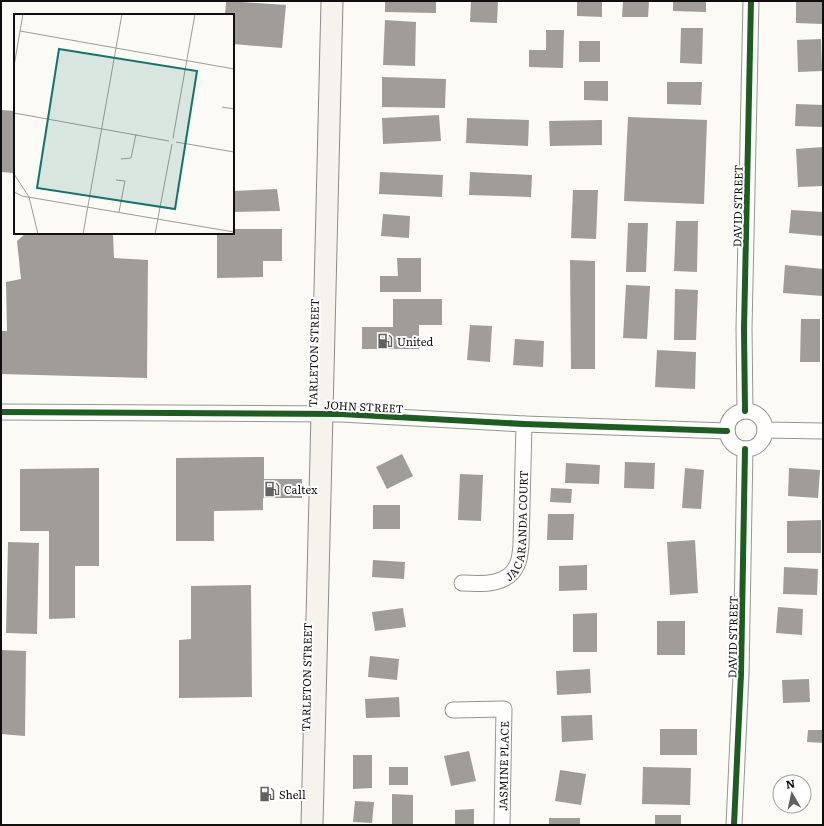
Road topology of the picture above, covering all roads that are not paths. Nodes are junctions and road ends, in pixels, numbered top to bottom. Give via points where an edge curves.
1 (332, 1) edge
2 (751, 1) edge
3 (745, 411) junction
4 (1, 412) edge
5 (321, 414) junction
6 (524, 424) junction
7 (765, 430) junction
8 (727, 431) junction
9 (823, 431) edge
10 (745, 449) junction
11 (462, 583) dead end
12 (453, 710) dead end
13 (312, 825) edge
14 (502, 825) edge
15 (734, 825) edge

1 - 5 main road, TARLETON STREET
2 - 3 street, DAVID STREET via 744,329
3 - 7 street via 756,414
3 - 8 street via 734,415
4 - 5 street, JOHN STREET
5 - 6 street, JOHN STREET
5 - 13 main road, TARLETON STREET
6 - 8 street, JOHN STREET
6 - 11 street, JACARANDA COURT via 521,546 517,565 510,576 504,579 484,583
7 - 9 street
7 - 10 street via 757,446
8 - 10 street via 732,444
10 - 15 street, DAVID STREET via 741,674
12 - 14 street, JASMINE PLACE via 504,709

